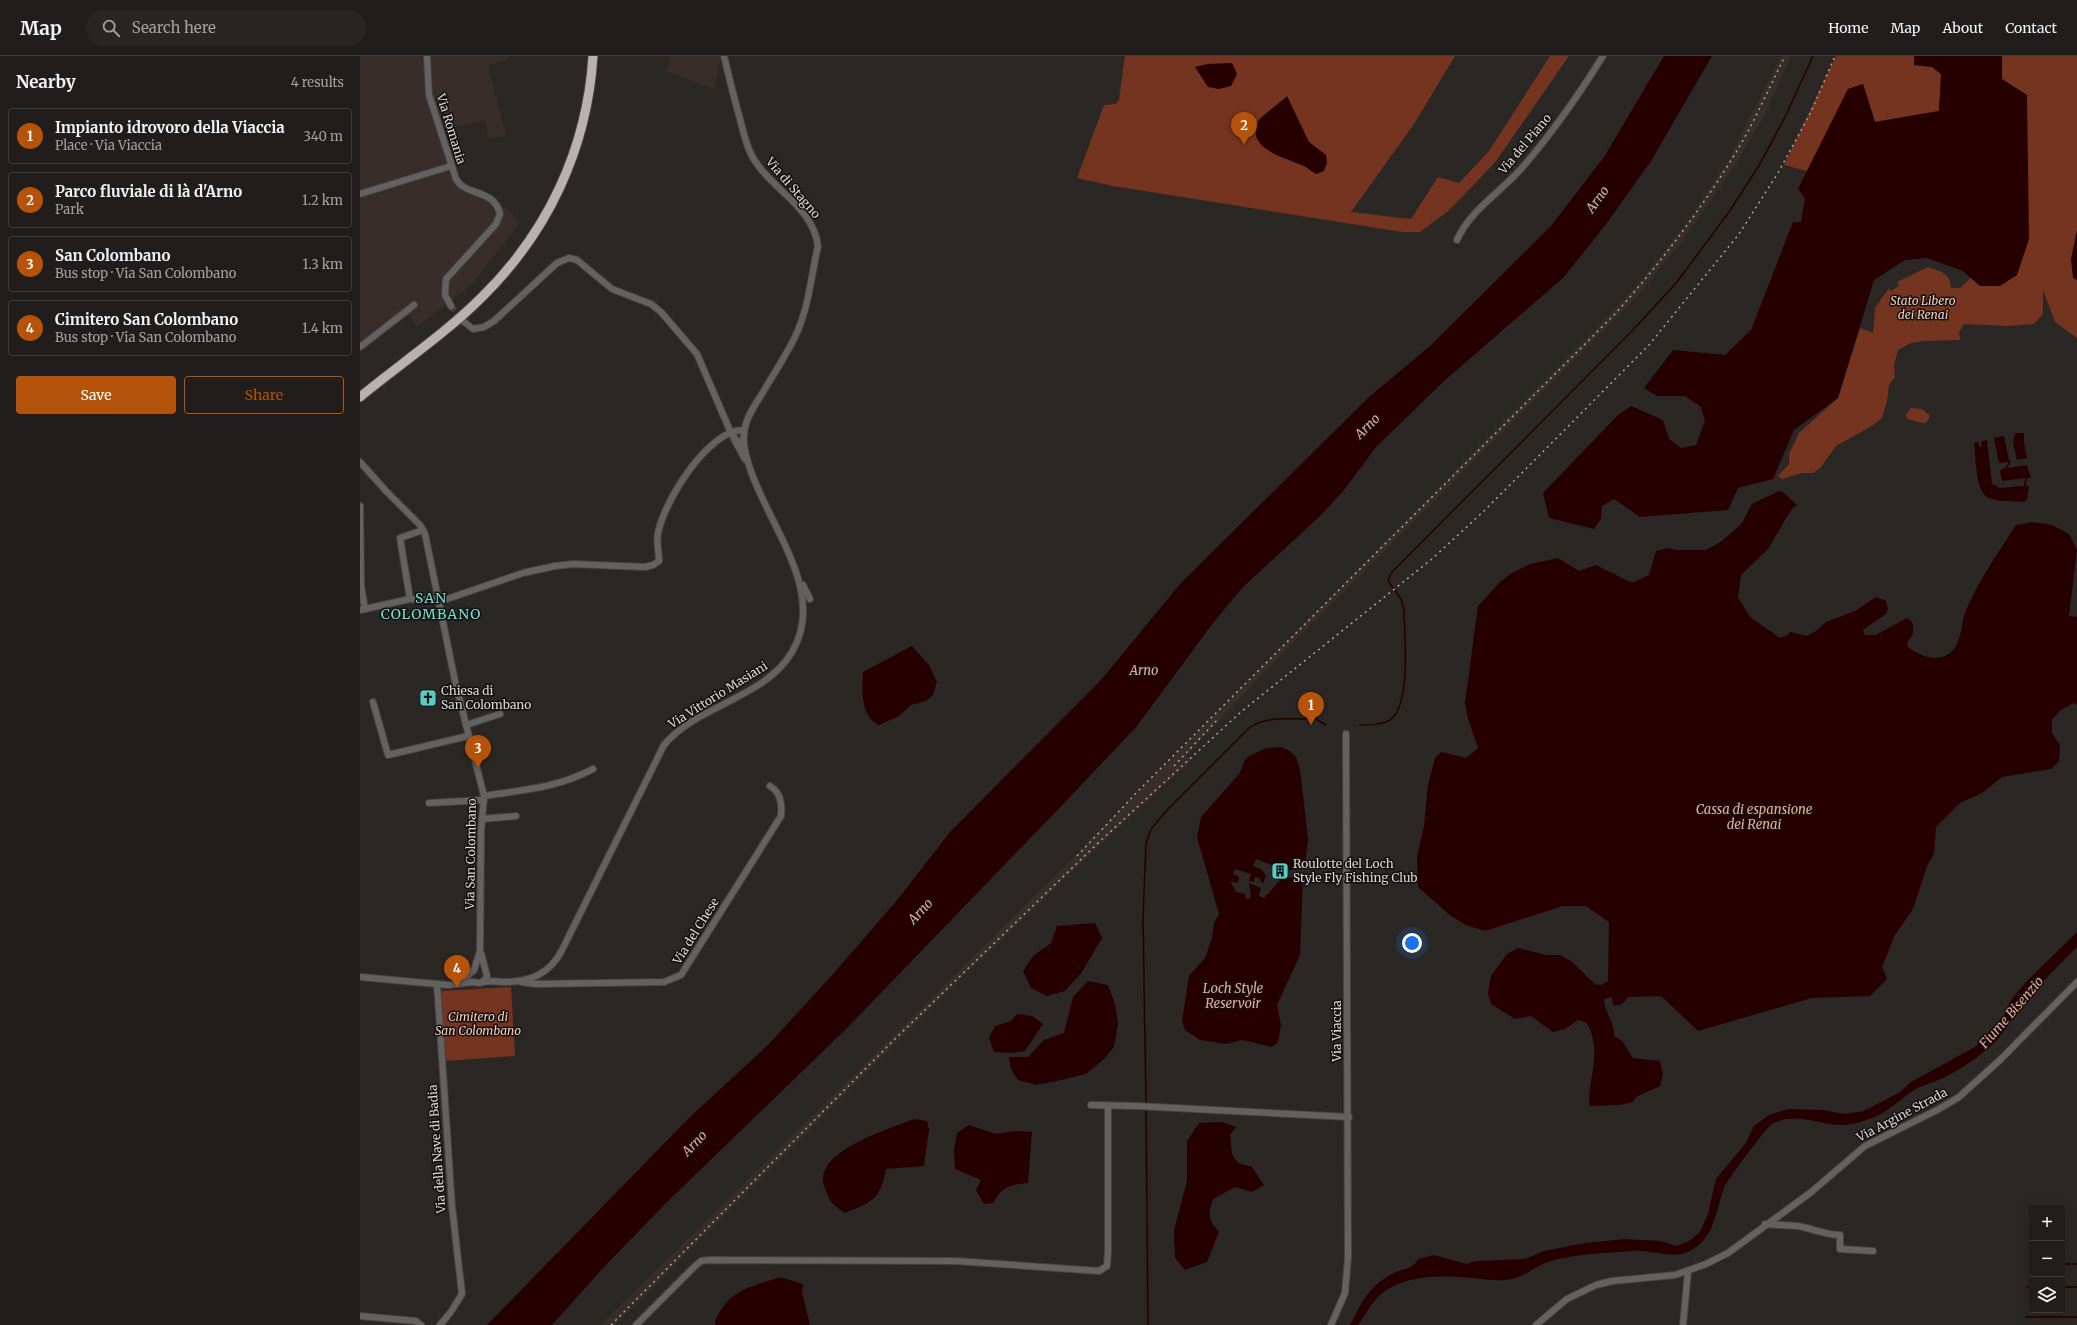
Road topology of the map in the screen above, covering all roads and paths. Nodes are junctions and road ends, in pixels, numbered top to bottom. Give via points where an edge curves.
1 (427, 56) edge
2 (587, 56) edge
3 (593, 56) edge
4 (724, 56) edge
5 (1603, 56) edge
6 (451, 166) junction
7 (360, 194) edge
8 (1457, 240) dead end
9 (414, 305) dead end
10 (451, 306) tunnel mouth
11 (463, 321) tunnel mouth
12 (360, 347) edge
13 (360, 389) edge
14 (360, 397) edge
15 (744, 430) junction
16 (732, 435) junction
17 (744, 443) junction
18 (360, 462) edge
19 (750, 470) junction
20 (360, 506) edge
21 (423, 530) junction
22 (800, 582) junction
23 (410, 599) junction
24 (810, 599) dead end
25 (438, 600) junction
26 (362, 609) edge
27 (372, 702) dead end
28 (500, 714) dead end
29 (466, 725) junction
30 (1346, 734) dead end
31 (468, 736) junction
32 (593, 768) dead end
33 (770, 786) dead end
34 (484, 798) junction
35 (429, 803) dead end
36 (516, 816) dead end
37 (482, 819) junction
38 (480, 951) junction
39 (474, 971) junction
40 (486, 972) junction
41 (539, 976) junction
42 (360, 977) edge
43 (492, 981) junction
44 (519, 981) junction
45 (480, 982) junction
46 (2077, 982) edge
47 (437, 984) junction
48 (458, 984) junction
49 (536, 984) junction
50 (551, 984) junction
51 (1091, 1105) dead end
52 (1108, 1106) junction
53 (1348, 1117) junction
54 (1765, 1224) junction
55 (1873, 1251) dead end
56 (1688, 1271) junction
57 (360, 1316) edge
58 (421, 1325) edge
59 (440, 1325) edge
60 (636, 1325) edge
61 (1331, 1325) edge
62 (1536, 1325) edge
63 (1683, 1325) edge

1 - 6 street, Via Romania via 428,95
2 - 13 highway via 579,115 568,154 554,187 531,228 508,259 476,294
3 - 14 highway via 589,97 578,142 564,179 536,231 514,261 481,298
4 - 15 street, Via di Stagno via 745,139 752,156 766,175 809,220 817,236 818,246 810,291 795,337 757,401
5 - 8 street, Via del Piano via 1542,144 1518,172 1462,227
6 - 7 street
6 - 10 street, Via Romania via 462,187 480,192 496,205 500,214 496,224 446,280 444,290
9 - 12 street
11 - 16 street via 473,329 489,325 551,268 573,258 612,289 651,304 661,312 697,354
15 - 16 street
15 - 17 street, Via di Stagno
16 - 17 street via 738,442
16 - 19 street
16 - 25 street via 713,444 693,466 678,489 661,523 658,534 659,561 653,566 555,566 449,599
17 - 19 street, Via Vittorio Masiani
18 - 21 street
19 - 22 street, Via Vittorio Masiani
20 - 26 street
21 - 23 street via 400,538
21 - 25 street, Via San Colombano
22 - 24 street
22 - 41 street, Via Vittorio Masiani via 803,622 792,653 770,676 685,726 664,745 560,954 550,968
23 - 25 street
23 - 26 street
25 - 29 street, Via San Colombano
27 - 31 street via 388,755
28 - 29 street
29 - 31 street, Via San Colombano
30 - 53 street, Via Viaccia
31 - 34 street, Via San Colombano
32 - 34 street via 550,786
33 - 50 street, Via del Chese via 776,790 781,801 781,816 681,975 664,982
34 - 35 street
34 - 37 street, Via San Colombano
36 - 37 street
37 - 38 street, Via San Colombano
38 - 39 street, Via San Colombano
38 - 40 street, Via San Colombano
39 - 40 street via 479,968
39 - 45 street, Via San Colombano via 473,978
39 - 48 street
40 - 43 street
40 - 45 street via 486,977
41 - 44 street, Via del Chese
41 - 49 street
41 - 50 street
42 - 47 street
43 - 44 street, Via del Chese
43 - 45 street, Via del Chese
44 - 49 street, Via del Chese
45 - 48 street
46 - 54 street, Via Argine Strada via 2001,1059 1959,1097 1865,1146 1810,1193
47 - 48 street
47 - 59 street, Via della Nave di Badia via 452,1206 462,1294
49 - 50 street, Via del Chese
51 - 52 street
52 - 53 street
52 - 60 street via 1108,1252 1107,1266 1099,1271 956,1261 709,1260 695,1266
53 - 61 street, Via Viaccia via 1347,1272 1345,1293
54 - 55 street via 1796,1226 1828,1235 1840,1235 1840,1249
54 - 56 street, Via Argine Strada via 1722,1256
56 - 62 street, Via Argine Strada via 1596,1285 1567,1299
56 - 63 street
57 - 58 street via 416,1321

